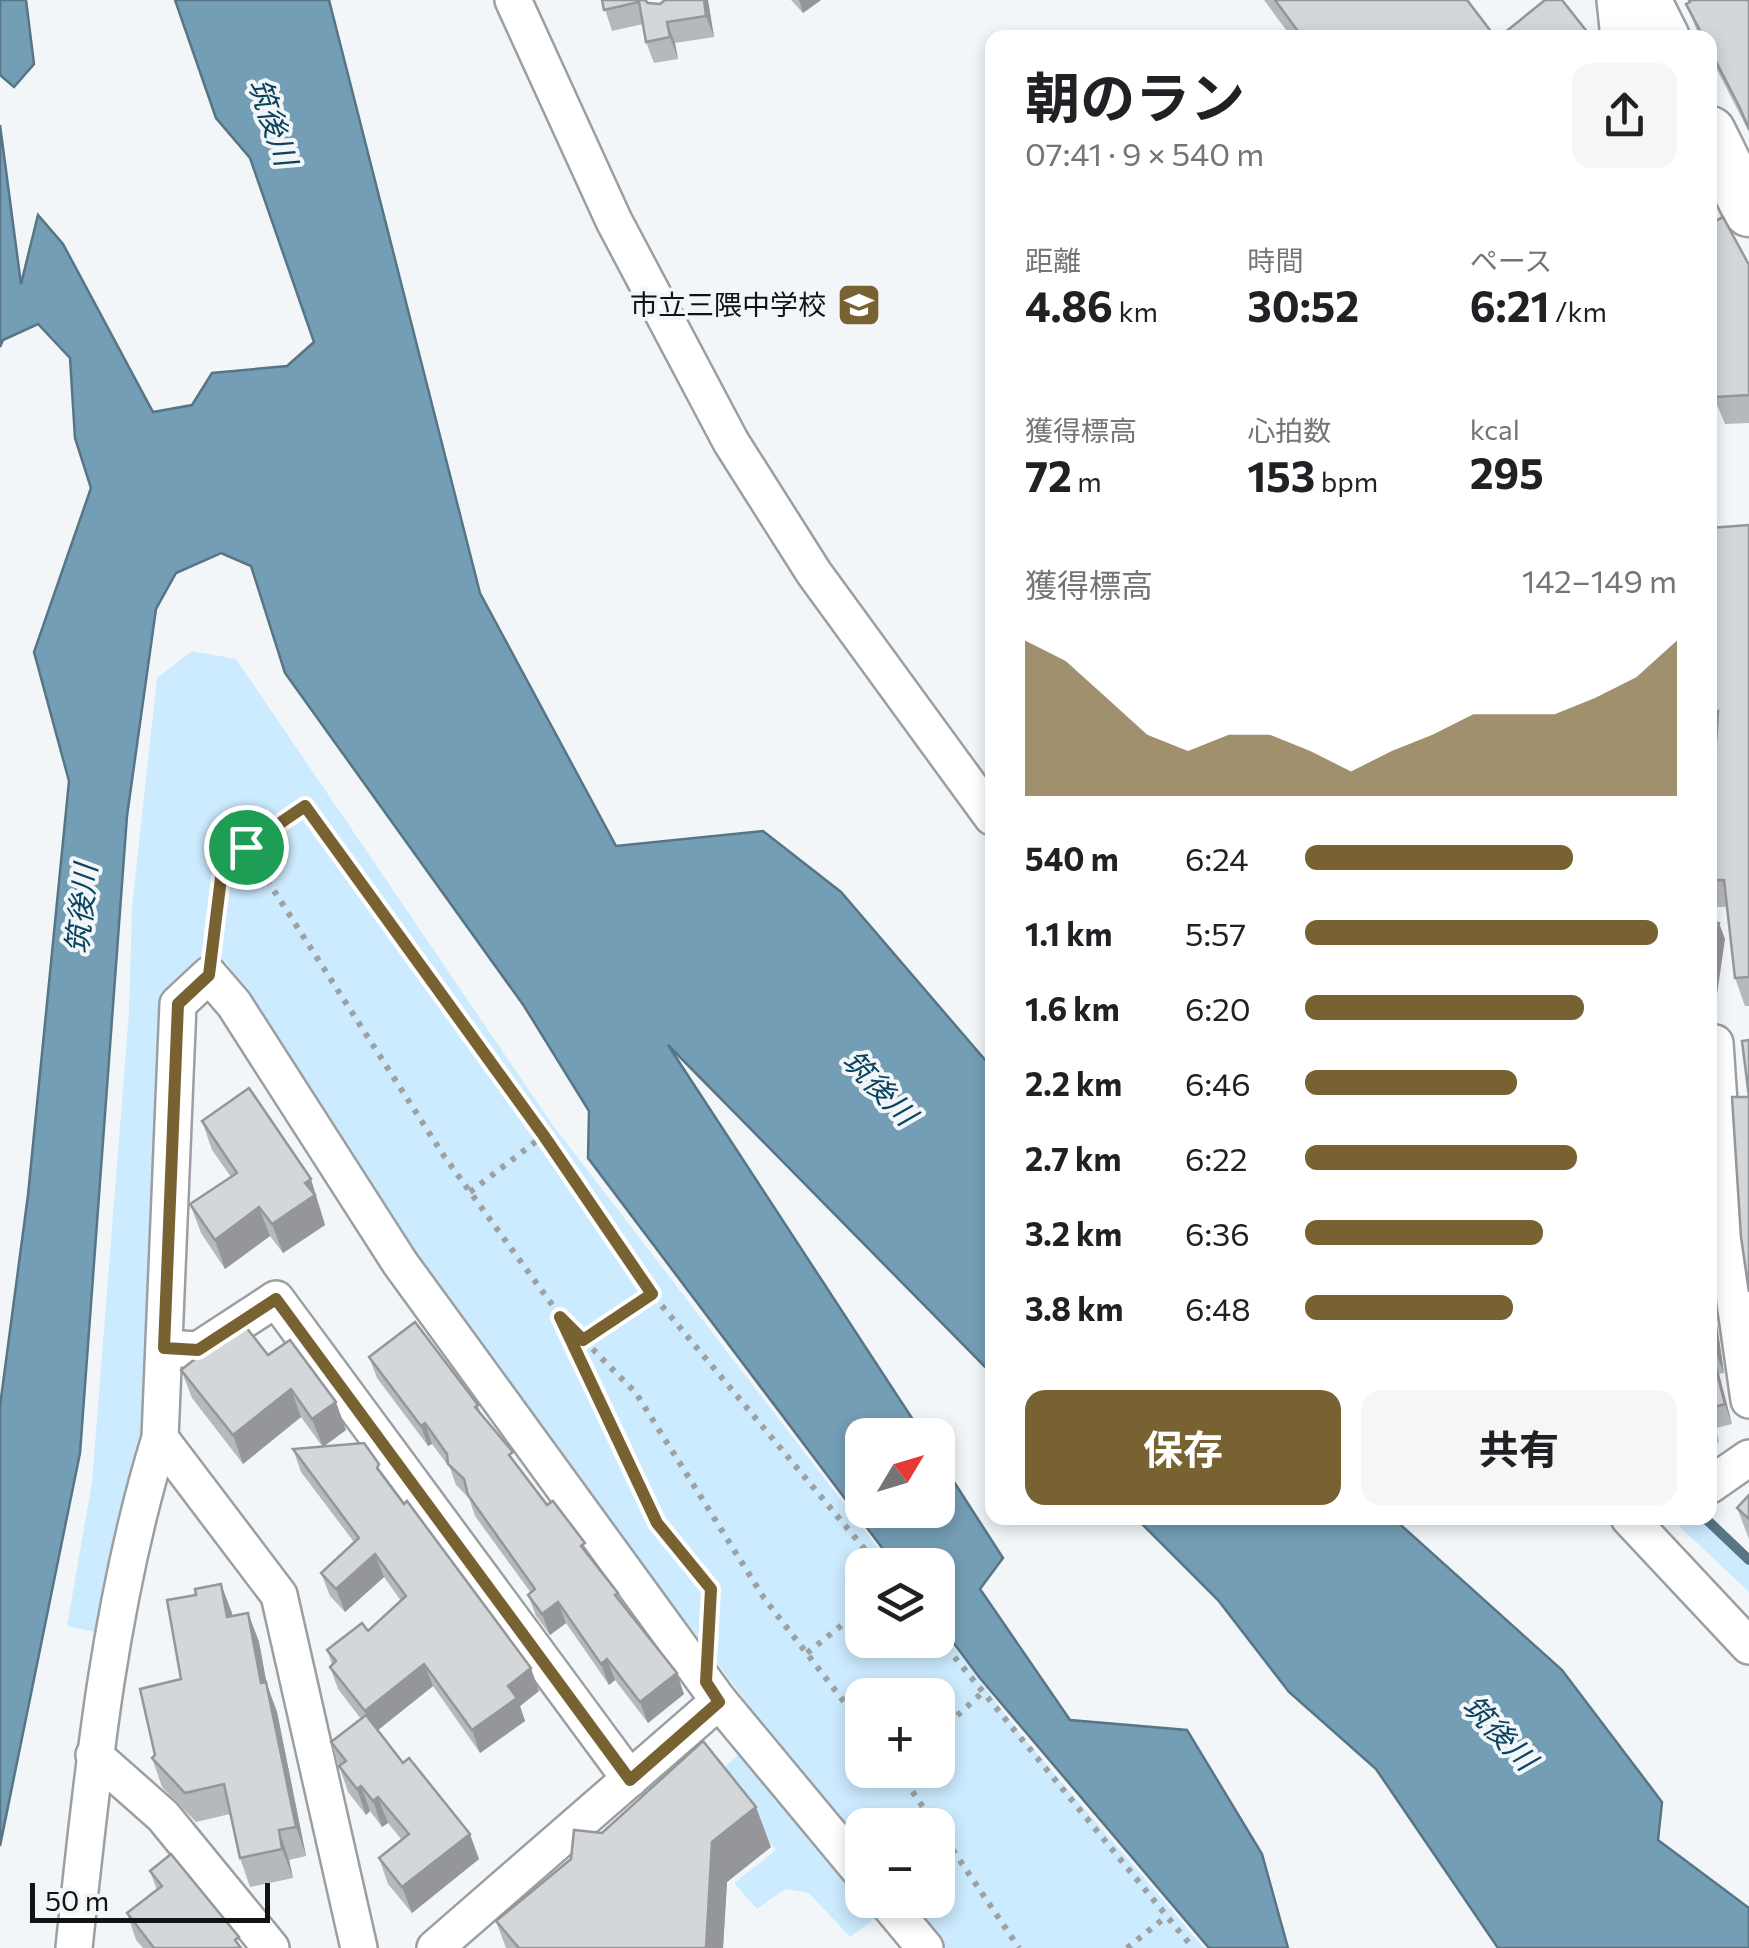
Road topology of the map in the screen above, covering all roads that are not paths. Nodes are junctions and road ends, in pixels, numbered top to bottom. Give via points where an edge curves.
1 (513, 0) edge
2 (1615, 0) edge
3 (1645, 0) edge
4 (1618, 30) edge
5 (1660, 30) edge
6 (1717, 146) edge
7 (1749, 212) edge
8 (985, 807) edge
9 (1725, 1042) edge
10 (164, 1348) junction
11 (1749, 1400) edge
12 (160, 1438) junction
13 (1749, 1458) edge
14 (1717, 1480) edge
15 (1648, 1525) edge
16 (1749, 1646) edge
17 (712, 1692) junction
18 (94, 1755) junction
19 (630, 1780) junction
20 (845, 1852) edge
21 (900, 1918) edge
22 (74, 1948) edge
23 (270, 1948) edge
24 (359, 1948) edge
25 (435, 1948) edge
26 (925, 1948) edge

1 - 8 street via 614,221 731,442 814,574
2 - 4 street
3 - 5 street
6 - 7 street
9 - 11 street via 1730,1267
10 - 12 street
10 - 17 street via 178,1004 209,975 400,1263
10 - 19 street via 198,1350 276,1299
12 - 18 street via 140,1506
12 - 24 street via 278,1594
13 - 14 street
15 - 16 street
17 - 19 street
17 - 20 street
18 - 22 street
18 - 23 street via 163,1816
19 - 25 street
21 - 26 street

